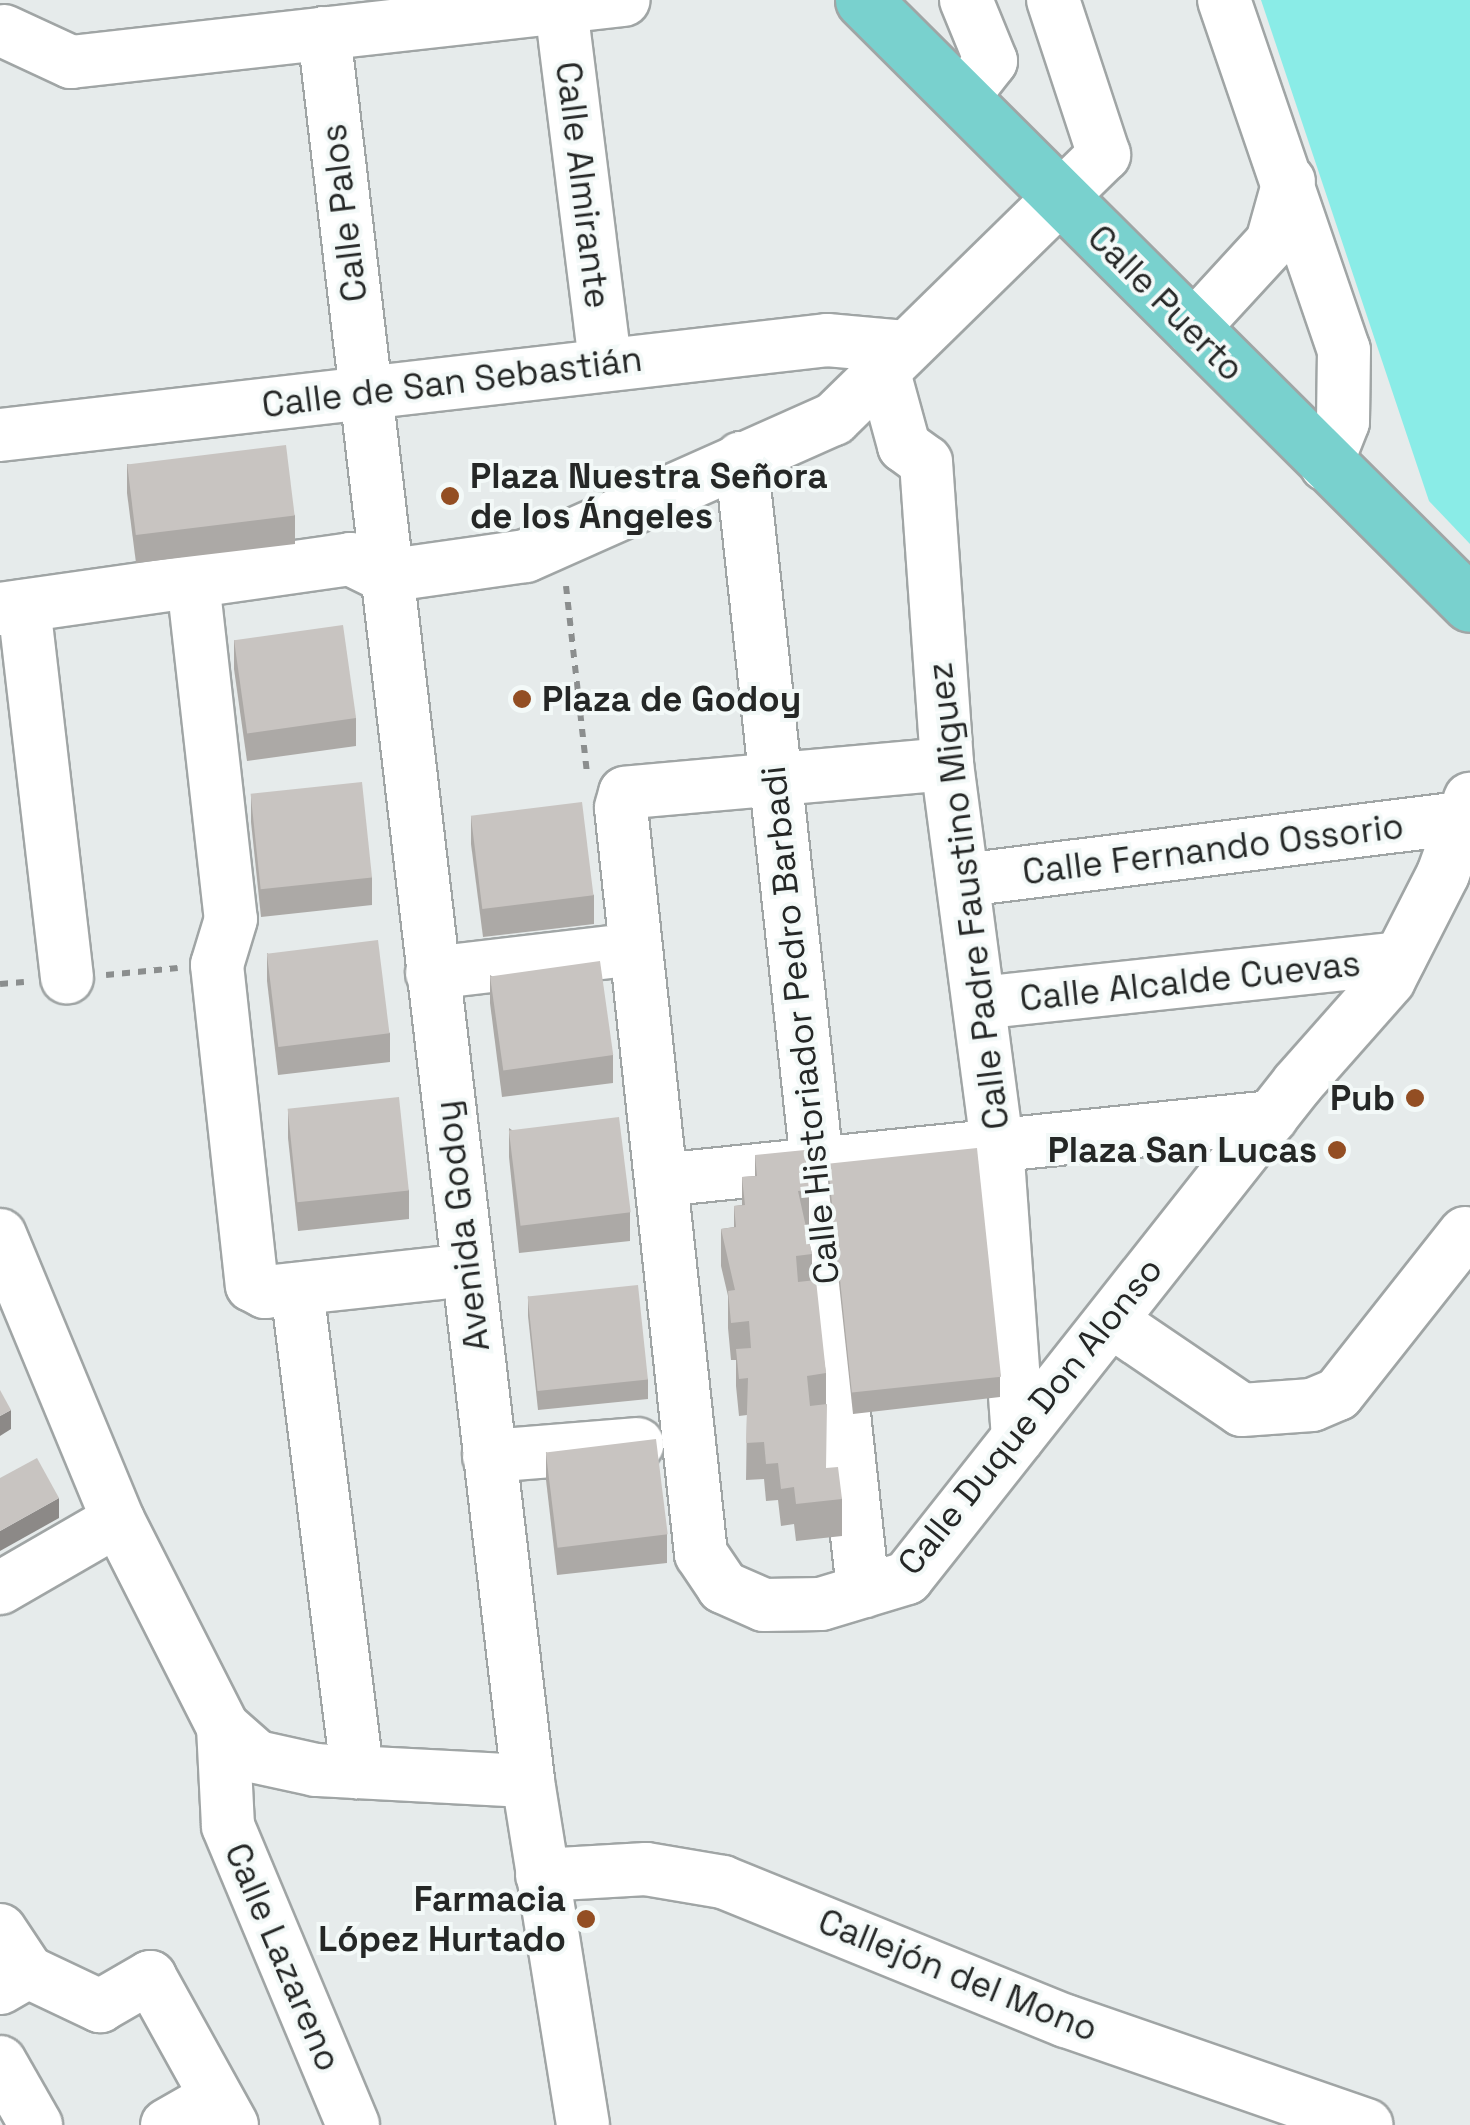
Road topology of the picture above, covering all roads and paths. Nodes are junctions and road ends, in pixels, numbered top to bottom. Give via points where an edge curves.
1 (624, 0) edge
2 (863, 0) edge
3 (966, 0) edge
4 (1053, 0) edge
5 (1224, 0) edge
6 (561, 8) junction
7 (7, 24) edge
8 (324, 33) junction
9 (962, 98) junction
10 (1060, 196) junction
11 (1292, 245) junction
12 (1192, 330) junction
13 (894, 358) junction
14 (606, 362) junction
15 (365, 392) junction
16 (0, 436) edge
17 (741, 458) junction
18 (1326, 465) junction
19 (560, 540) junction
20 (385, 576) junction
21 (194, 582) junction
22 (1470, 604) edge
23 (12, 608) edge
24 (947, 764) junction
25 (773, 778) junction
26 (621, 808) junction
27 (1466, 808) edge
28 (964, 880) junction
29 (1457, 888) edge
30 (636, 949) junction
31 (1400, 958) junction
32 (432, 973) junction
33 (67, 978) dead end
34 (980, 1003) junction
35 (1272, 1117) junction
36 (997, 1145) junction
37 (814, 1164) junction
38 (661, 1180) junction
39 (1466, 1233) dead end
40 (0, 1235) edge
41 (467, 1270) junction
42 (297, 1289) junction
43 (1110, 1321) junction
44 (20, 1341) edge
45 (1018, 1438) junction
46 (689, 1439) junction
47 (490, 1456) junction
48 (118, 1520) junction
49 (0, 1588) edge
50 (863, 1592) junction
51 (223, 1727) junction
52 (356, 1772) junction
53 (528, 1781) junction
54 (542, 1875) junction
55 (9, 1963) edge
56 (0, 2062) edge
57 (224, 2111) edge
58 (1334, 2119) edge
59 (36, 2125) edge
60 (167, 2125) edge
61 (353, 2125) edge
62 (583, 2125) edge

1 - 6 street
2 - 9 main road, Calle Puerto
3 - 9 street via 992,61
4 - 10 street via 1104,155
5 - 11 street via 1290,181
6 - 8 street
6 - 14 street, Calle Almirante
7 - 8 street via 71,62
8 - 15 street, Calle Palos
9 - 10 main road, Calle Puerto
10 - 12 main road, Calle Puerto
10 - 13 street
11 - 12 street
11 - 18 street via 1344,350 1343,422
12 - 18 main road, Calle Puerto
13 - 14 street, Calle de San Sebastián via 827,340
13 - 17 street via 834,419
13 - 24 street, Calle Padre Faustino Miguez via 904,446 926,462
14 - 15 street, Calle de San Sebastián
15 - 16 street, Calle de San Sebastián
15 - 20 street
17 - 19 street
17 - 25 street, Calle Historiador Pedro Barbadi
18 - 22 main road, Calle Puerto
19 - 20 street via 526,556
19 - 26 path via 587,778
20 - 21 street via 350,559
20 - 32 street, Avenida Godoy
21 - 23 street
21 - 42 street via 230,919 217,965 252,1285 265,1292
23 - 33 street
24 - 25 street
24 - 28 street, Calle Padre Faustino Miguez
25 - 26 street via 625,793
25 - 37 street, Calle Historiador Pedro Barbadi
26 - 30 street, Calle Duque Don Alonso
27 - 28 street, Calle Fernando Ossorio
27 - 29 street, Calle Duque Don Alonso
28 - 34 street, Calle Padre Faustino Miguez
29 - 31 street, Calle Duque Don Alonso
30 - 32 street
30 - 38 street, Calle Duque Don Alonso
31 - 34 street, Calle Alcalde Cuevas
31 - 35 street, Calle Duque Don Alonso via 1389,980
32 - 41 street, Avenida Godoy
34 - 36 street, Calle Padre Faustino Miguez
35 - 36 street
35 - 43 street, Calle Duque Don Alonso
36 - 37 street
36 - 45 street, Calle Padre Faustino Miguez
37 - 38 street
37 - 50 street, Calle Historiador Pedro Barbadi
38 - 46 street, Calle Duque Don Alonso
39 - 43 street via 1338,1394 1312,1405 1242,1410
40 - 44 street
41 - 42 street
41 - 47 street, Avenida Godoy
42 - 52 street
43 - 45 street, Calle Duque Don Alonso
44 - 48 street
45 - 50 street, Calle Duque Don Alonso via 907,1578
46 - 47 street
46 - 50 street, Calle Duque Don Alonso via 701,1554 723,1587 764,1605 821,1604
47 - 53 street, Avenida Godoy
48 - 49 street
48 - 51 street
51 - 52 street via 256,1756
51 - 61 street, Calle Lazareno via 228,1826
52 - 53 street
53 - 54 street, Avenida Godoy
54 - 58 street, Callejón del Mono via 646,1870 723,1882
54 - 62 street, Avenida Godoy
55 - 57 street via 100,2006 150,1977
56 - 59 street
57 - 60 street

